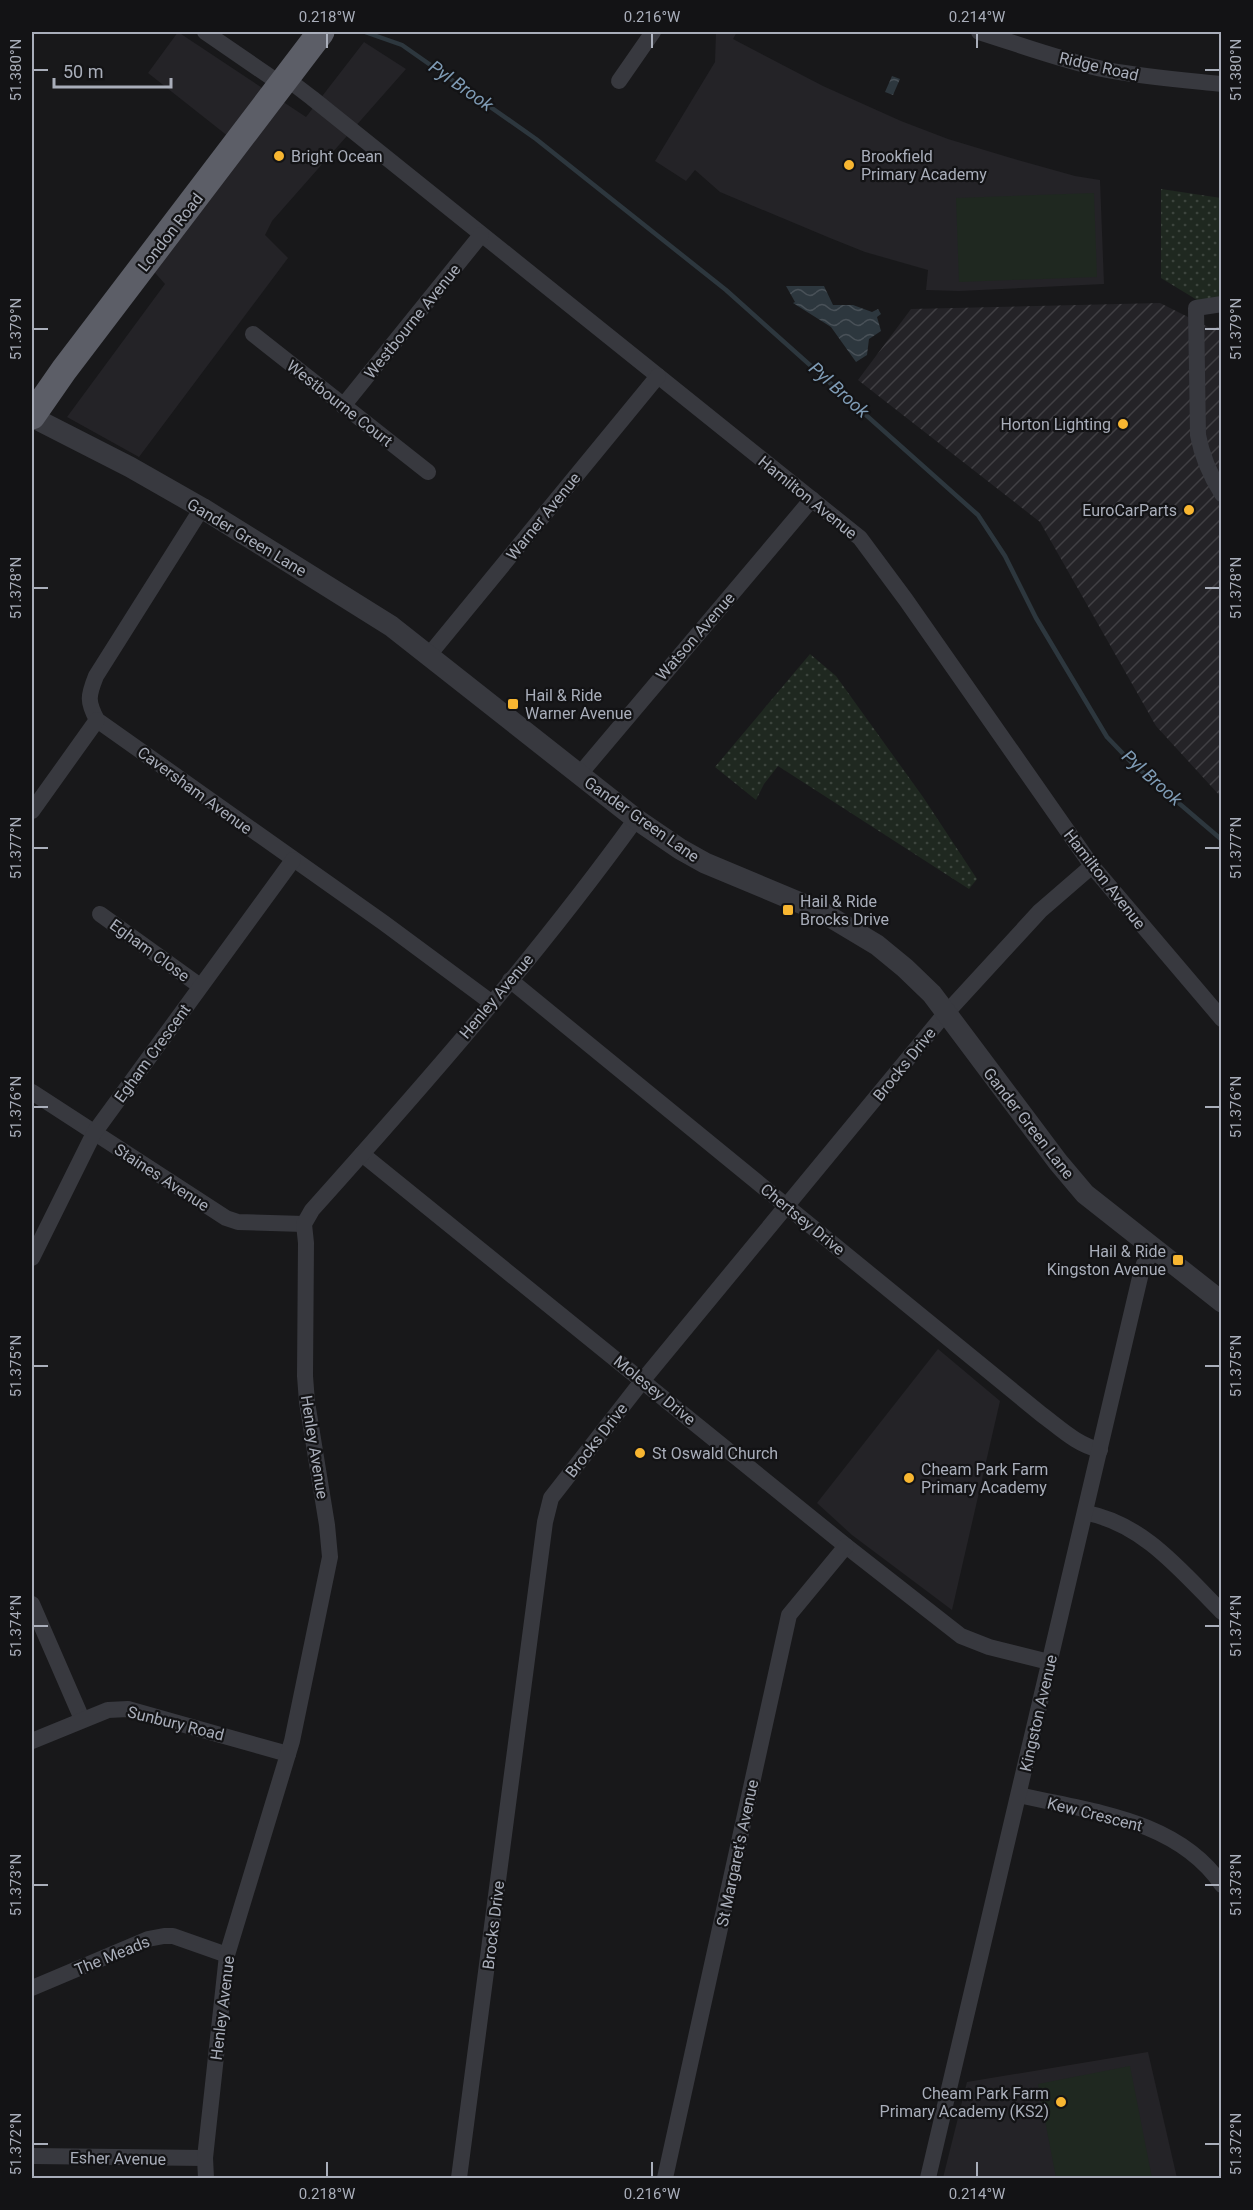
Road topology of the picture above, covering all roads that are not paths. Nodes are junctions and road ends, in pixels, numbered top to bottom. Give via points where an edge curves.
1 (205, 32) edge
2 (653, 32) edge
3 (979, 32) edge
4 (315, 40) edge
5 (619, 81) dead end
6 (284, 83) junction
7 (1221, 84) edge
8 (481, 235) junction
9 (1221, 304) edge
10 (253, 334) dead end
11 (658, 376) junction
12 (343, 406) junction
13 (32, 417) edge
14 (428, 472) dead end
15 (1221, 494) edge
16 (812, 499) junction
17 (202, 508) junction
18 (429, 655) junction
19 (97, 720) junction
20 (579, 775) junction
21 (32, 811) edge
22 (636, 819) junction
23 (293, 860) junction
24 (1092, 866) junction
25 (100, 914) dead end
26 (510, 980) junction
27 (200, 986) junction
28 (492, 1003) junction
29 (947, 1014) junction
30 (1221, 1019) edge
31 (32, 1092) edge
32 (94, 1133) junction
33 (362, 1154) junction
34 (788, 1207) junction
35 (304, 1224) junction
36 (1154, 1250) junction
37 (32, 1258) edge
38 (1221, 1302) edge
39 (643, 1380) junction
40 (1101, 1450) junction
41 (1087, 1513) junction
42 (846, 1546) junction
43 (32, 1604) edge
44 (1221, 1612) edge
45 (1049, 1662) junction
46 (82, 1719) junction
47 (32, 1741) edge
48 (288, 1754) junction
49 (1019, 1795) junction
50 (1221, 1885) edge
51 (227, 1954) junction
52 (32, 1988) edge
53 (32, 2156) edge
54 (205, 2157) junction
55 (206, 2178) edge
56 (459, 2178) edge
57 (665, 2178) edge
58 (928, 2178) edge

1 - 6 street, Hamilton Avenue
2 - 5 street
3 - 7 street, Ridge Road via 1107,70
4 - 6 highway, London Road
6 - 8 street, Hamilton Avenue via 295,85
6 - 13 highway, London Road
8 - 11 street, Hamilton Avenue
8 - 12 street, Westbourne Avenue
9 - 15 street via 1196,308 1198,435 1209,472
10 - 12 street, Westbourne Court
11 - 16 street, Hamilton Avenue
11 - 18 street, Warner Avenue
12 - 14 street, Westbourne Court
13 - 17 street, Gander Green Lane
16 - 20 street, Watson Avenue
16 - 24 street, Hamilton Avenue via 870,549
17 - 18 street, Gander Green Lane via 373,614
17 - 19 street via 96,676 89,694
18 - 20 street, Gander Green Lane
19 - 21 street
19 - 23 street, Caversham Avenue
20 - 22 street, Gander Green Lane
22 - 26 street, Henley Avenue via 590,884
22 - 29 street, Gander Green Lane via 705,863 848,926 905,968
23 - 27 street, Egham Crescent
23 - 28 street, Caversham Avenue
24 - 29 street, Brocks Drive via 1040,911
24 - 30 street, Hamilton Avenue
25 - 27 street, Egham Close
26 - 28 street, Henley Avenue
26 - 34 street, Chertsey Drive
27 - 32 street, Egham Crescent
28 - 33 street, Henley Avenue
29 - 34 street, Brocks Drive
29 - 36 street, Gander Green Lane via 1085,1194
31 - 32 street, Staines Avenue
32 - 35 street, Staines Avenue via 226,1218 238,1222
32 - 37 street, Egham Crescent
33 - 35 street, Henley Avenue
33 - 39 street, Molesey Drive
34 - 39 street, Brocks Drive
34 - 40 street, Chertsey Drive via 1041,1414 1076,1440
35 - 48 street, Henley Avenue via 306,1385 330,1557
36 - 38 street, Gander Green Lane
36 - 40 street, Kingston Avenue via 1141,1274
39 - 42 street, Molesey Drive
39 - 56 street, Brocks Drive via 551,1498 545,1522
40 - 41 street, Kingston Avenue
41 - 44 street via 1129,1527 1161,1552
41 - 45 street, Kingston Avenue
42 - 45 street, Molesey Drive via 961,1636
42 - 57 street, St Margaret's Avenue via 789,1615
43 - 46 street
45 - 49 street, Kingston Avenue
46 - 47 street, Sunbury Road
46 - 48 street, Sunbury Road via 108,1710 137,1710
48 - 51 street, Henley Avenue
49 - 50 street, Kew Crescent via 1154,1829 1201,1860
49 - 58 street, Kingston Avenue
51 - 52 street, The Meads via 164,1936
51 - 54 street, Henley Avenue
53 - 54 street, Esher Avenue
54 - 55 street, Henley Avenue

